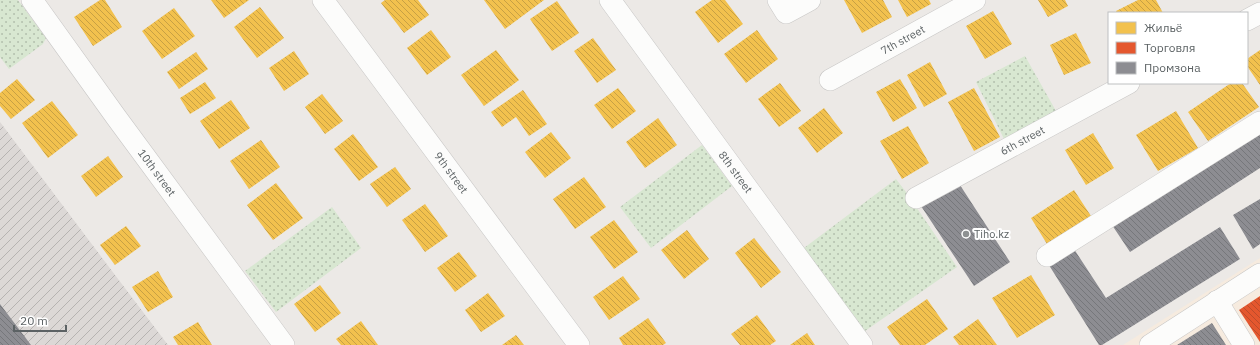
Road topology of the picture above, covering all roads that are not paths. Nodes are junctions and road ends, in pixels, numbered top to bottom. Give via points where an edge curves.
1 (32, 0) edge
2 (323, 0) edge
3 (610, 0) edge
4 (778, 0) edge
5 (810, 0) edge
6 (975, 0) edge
7 (1260, 13) edge
8 (1248, 19) edge
9 (830, 80) dead end
10 (1127, 84) edge
11 (1260, 122) edge
12 (916, 198) dead end
13 (1047, 256) dead end
14 (1260, 274) edge
15 (1217, 301) junction
16 (284, 345) edge
17 (579, 345) edge
18 (862, 345) edge
19 (1150, 345) edge
20 (1244, 345) edge

1 - 16 street, 10th street
2 - 17 street, 9th street
3 - 18 street, 8th street
4 - 5 street via 786,13
6 - 9 street, 7th street
7 - 8 street
10 - 12 street, 6th street
11 - 13 street
14 - 15 street
15 - 19 street
15 - 20 street

